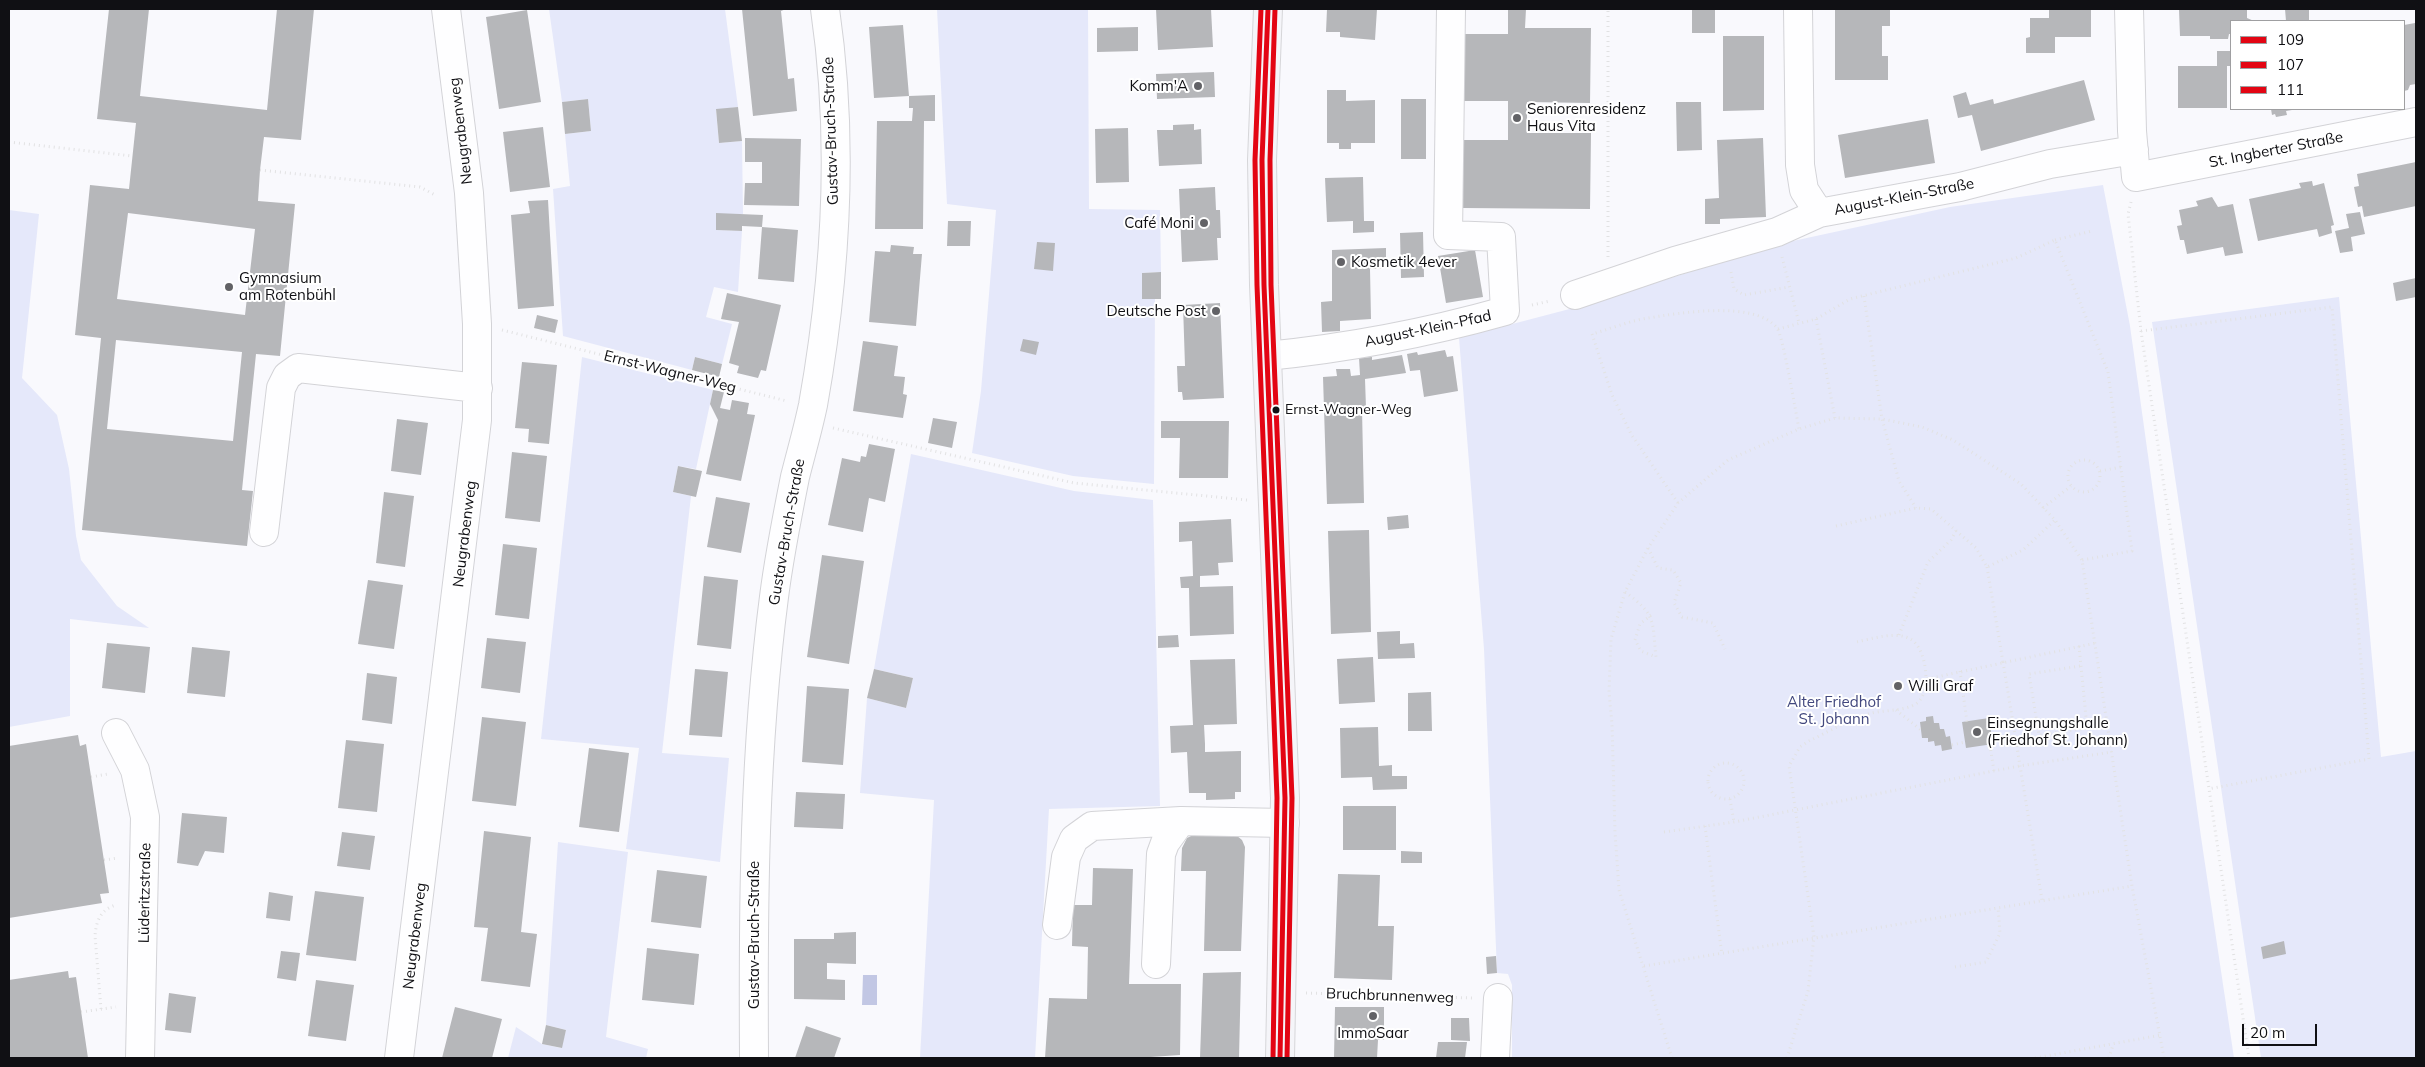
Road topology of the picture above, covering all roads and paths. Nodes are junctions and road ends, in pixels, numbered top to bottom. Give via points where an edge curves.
1 (446, 9) edge
2 (825, 9) edge
3 (1268, 9) edge
4 (1451, 9) edge
5 (1608, 9) edge
6 (1798, 9) edge
7 (2129, 9) edge
8 (2416, 122) edge
9 (9, 142) edge
10 (2134, 150) junction
11 (132, 156) dead end
12 (260, 170) dead end
13 (2136, 177) junction
14 (435, 195) dead end
15 (1819, 213) junction
16 (2092, 231) dead end
17 (2055, 240) junction
18 (1782, 257) dead end
19 (1773, 258) dead end
20 (1734, 268) dead end
21 (1786, 273) dead end
22 (1608, 285) junction
23 (1789, 288) junction
24 (1864, 296) junction
25 (1564, 298) joint
26 (1529, 306) dead end
27 (1816, 319) junction
28 (1799, 323) junction
29 (1778, 329) junction
30 (2141, 331) junction
31 (528, 336) dead end
32 (1267, 356) junction
33 (478, 388) junction
34 (811, 414) junction
35 (1835, 418) junction
36 (1882, 419) junction
37 (1799, 429) junction
38 (2121, 467) junction
39 (2100, 471) junction
40 (2071, 486) junction
41 (1273, 500) junction
42 (1678, 503) junction
43 (1916, 508) junction
44 (2043, 508) junction
45 (2055, 520) junction
46 (1836, 526) dead end
47 (1957, 529) junction
48 (264, 532) dead end
49 (1648, 548) junction
50 (2082, 560) junction
51 (1987, 567) junction
52 (1625, 592) junction
53 (1651, 615) junction
54 (1899, 635) junction
55 (1856, 642) dead end
56 (2096, 644) junction
57 (2079, 646) junction
58 (1725, 649) dead end
59 (2003, 662) junction
60 (2080, 666) junction
61 (1960, 672) junction
62 (1927, 679) junction
63 (1896, 710) junction
64 (1968, 722) dead end
65 (2108, 725) junction
66 (2087, 727) junction
67 (1921, 730) dead end
68 (116, 733) dead end
69 (1965, 742) dead end
70 (1952, 745) dead end
71 (1990, 745) dead end
72 (2112, 752) junction
73 (2019, 766) junction
74 (1994, 771) junction
75 (2208, 789) junction
76 (1730, 799) junction
77 (1794, 810) junction
78 (1181, 821) junction
79 (1734, 822) junction
80 (1285, 824) junction
81 (1705, 826) junction
82 (1664, 832) dead end
83 (2132, 886) junction
84 (2042, 900) junction
85 (145, 902) junction
86 (1998, 907) junction
87 (1057, 925) dead end
88 (1814, 938) junction
89 (1722, 954) junction
90 (1156, 964) dead end
91 (1644, 966) junction
92 (1955, 967) dead end
93 (1283, 993) junction
94 (1498, 998) joint
95 (142, 1004) junction
96 (101, 1009) junction
97 (81, 1012) dead end
98 (2161, 1035) junction
99 (2113, 1044) junction
100 (140, 1058) edge
101 (399, 1058) edge
102 (754, 1058) edge
103 (1280, 1058) edge
104 (1495, 1058) edge
105 (1672, 1058) edge
106 (1787, 1058) edge
107 (2035, 1058) edge
108 (2108, 1058) edge
109 (2164, 1058) edge
110 (2249, 1058) edge

1 - 33 street, Neugrabenweg via 469,193
2 - 34 street, Gustav-Bruch-Straße via 834,100 835,176 823,340
3 - 32 main road via 1262,152
4 - 32 street, August-Klein-Pfad via 1448,235 1500,237 1505,311 1382,340
5 - 22 path
6 - 15 street, August-Klein-Straße via 1800,164 1804,190
7 - 10 street
8 - 13 street, St. Ingberter Straße
9 - 11 path
10 - 13 street
10 - 15 street, August-Klein-Straße via 2050,164 1960,187
12 - 14 path via 420,187
13 - 30 path via 2128,214
15 - 22 street via 1777,232
16 - 17 path
17 - 24 path via 2016,258
17 - 38 path via 2108,372
18 - 19 path
20 - 23 path via 1731,273 1734,289 1744,295
21 - 23 path
22 - 25 street
23 - 28 path
24 - 27 path via 1850,299
24 - 36 path
25 - 26 path
27 - 28 path
27 - 35 path
28 - 29 path
29 - 37 path
29 - 42 path via 1764,318 1741,311 1726,311 1646,318 1592,334 1612,395 1631,434
30 - 75 path
30 - 75 path via 2332,307 2370,759
31 - 34 path, Ernst-Wagner-Weg
32 - 41 main road
33 - 48 street via 298,368 287,376 281,388
33 - 101 street, Neugrabenweg via 475,454
34 - 41 path, Ernst-Wagner-Weg via 1074,483 1231,499
34 - 102 street, Gustav-Bruch-Straße via 786,522 762,709 754,859
35 - 36 path
35 - 37 path
36 - 43 path via 1899,480
36 - 44 path via 1922,427 1953,440 2021,484
37 - 42 path via 1728,460
38 - 39 path
38 - 50 path via 2132,551
39 - 40 path via 2100,482 2094,490 2084,493
39 - 40 path via 2088,460 2077,462 2069,470
40 - 44 path
41 - 80 main road
42 - 49 path
43 - 46 path
43 - 47 path via 1931,509
44 - 45 path
45 - 50 path
45 - 51 path via 2023,550
47 - 51 path via 1976,548
47 - 54 path via 1951,540 1928,562
49 - 52 path
49 - 58 path via 1658,568 1673,570 1680,583 1674,602 1682,617 1713,622
50 - 56 path
51 - 59 path
52 - 53 path
52 - 91 path via 1610,648 1615,832 1619,890
53 - 53 path via 1654,640 1656,657 1640,651 1635,640 1640,624
54 - 55 path
54 - 62 path via 1912,640 1920,648
56 - 57 path
56 - 65 path
57 - 59 path
57 - 60 path
59 - 61 path
59 - 73 path
60 - 66 path
60 - 66 path via 2029,674 2039,735
61 - 62 path
61 - 64 path
62 - 63 path via 1918,702
63 - 67 path
63 - 77 path via 1870,714 1800,747 1789,766
65 - 66 path
65 - 72 path
68 - 85 street, Lüderitzstraße via 135,770 146,817
69 - 70 path
71 - 74 path
72 - 73 path
72 - 83 path
73 - 74 path
73 - 84 path
74 - 77 path
75 - 110 path
76 - 76 path via 1743,787 1743,774 1735,765 1722,763 1710,774 1708,785 1714,794
76 - 79 path
77 - 79 path
77 - 88 path
78 - 80 street
78 - 87 street via 1092,826 1074,839 1064,864
78 - 90 street via 1161,854
79 - 81 path
80 - 93 main road
81 - 82 path
81 - 89 path
83 - 84 path
83 - 98 path
84 - 86 path
85 - 95 street, Lüderitzstraße
85 - 96 path via 115,905 99,918 95,936
86 - 88 path
86 - 92 path via 2000,933 1986,962
88 - 89 path
88 - 106 path via 1808,991
89 - 91 path
91 - 105 path
93 - 94 path, Bruchbrunnenweg
93 - 103 main road
94 - 104 street
95 - 96 path
95 - 100 street, Lüderitzstraße
96 - 97 path
98 - 99 path
98 - 109 path
99 - 107 path
99 - 108 path

